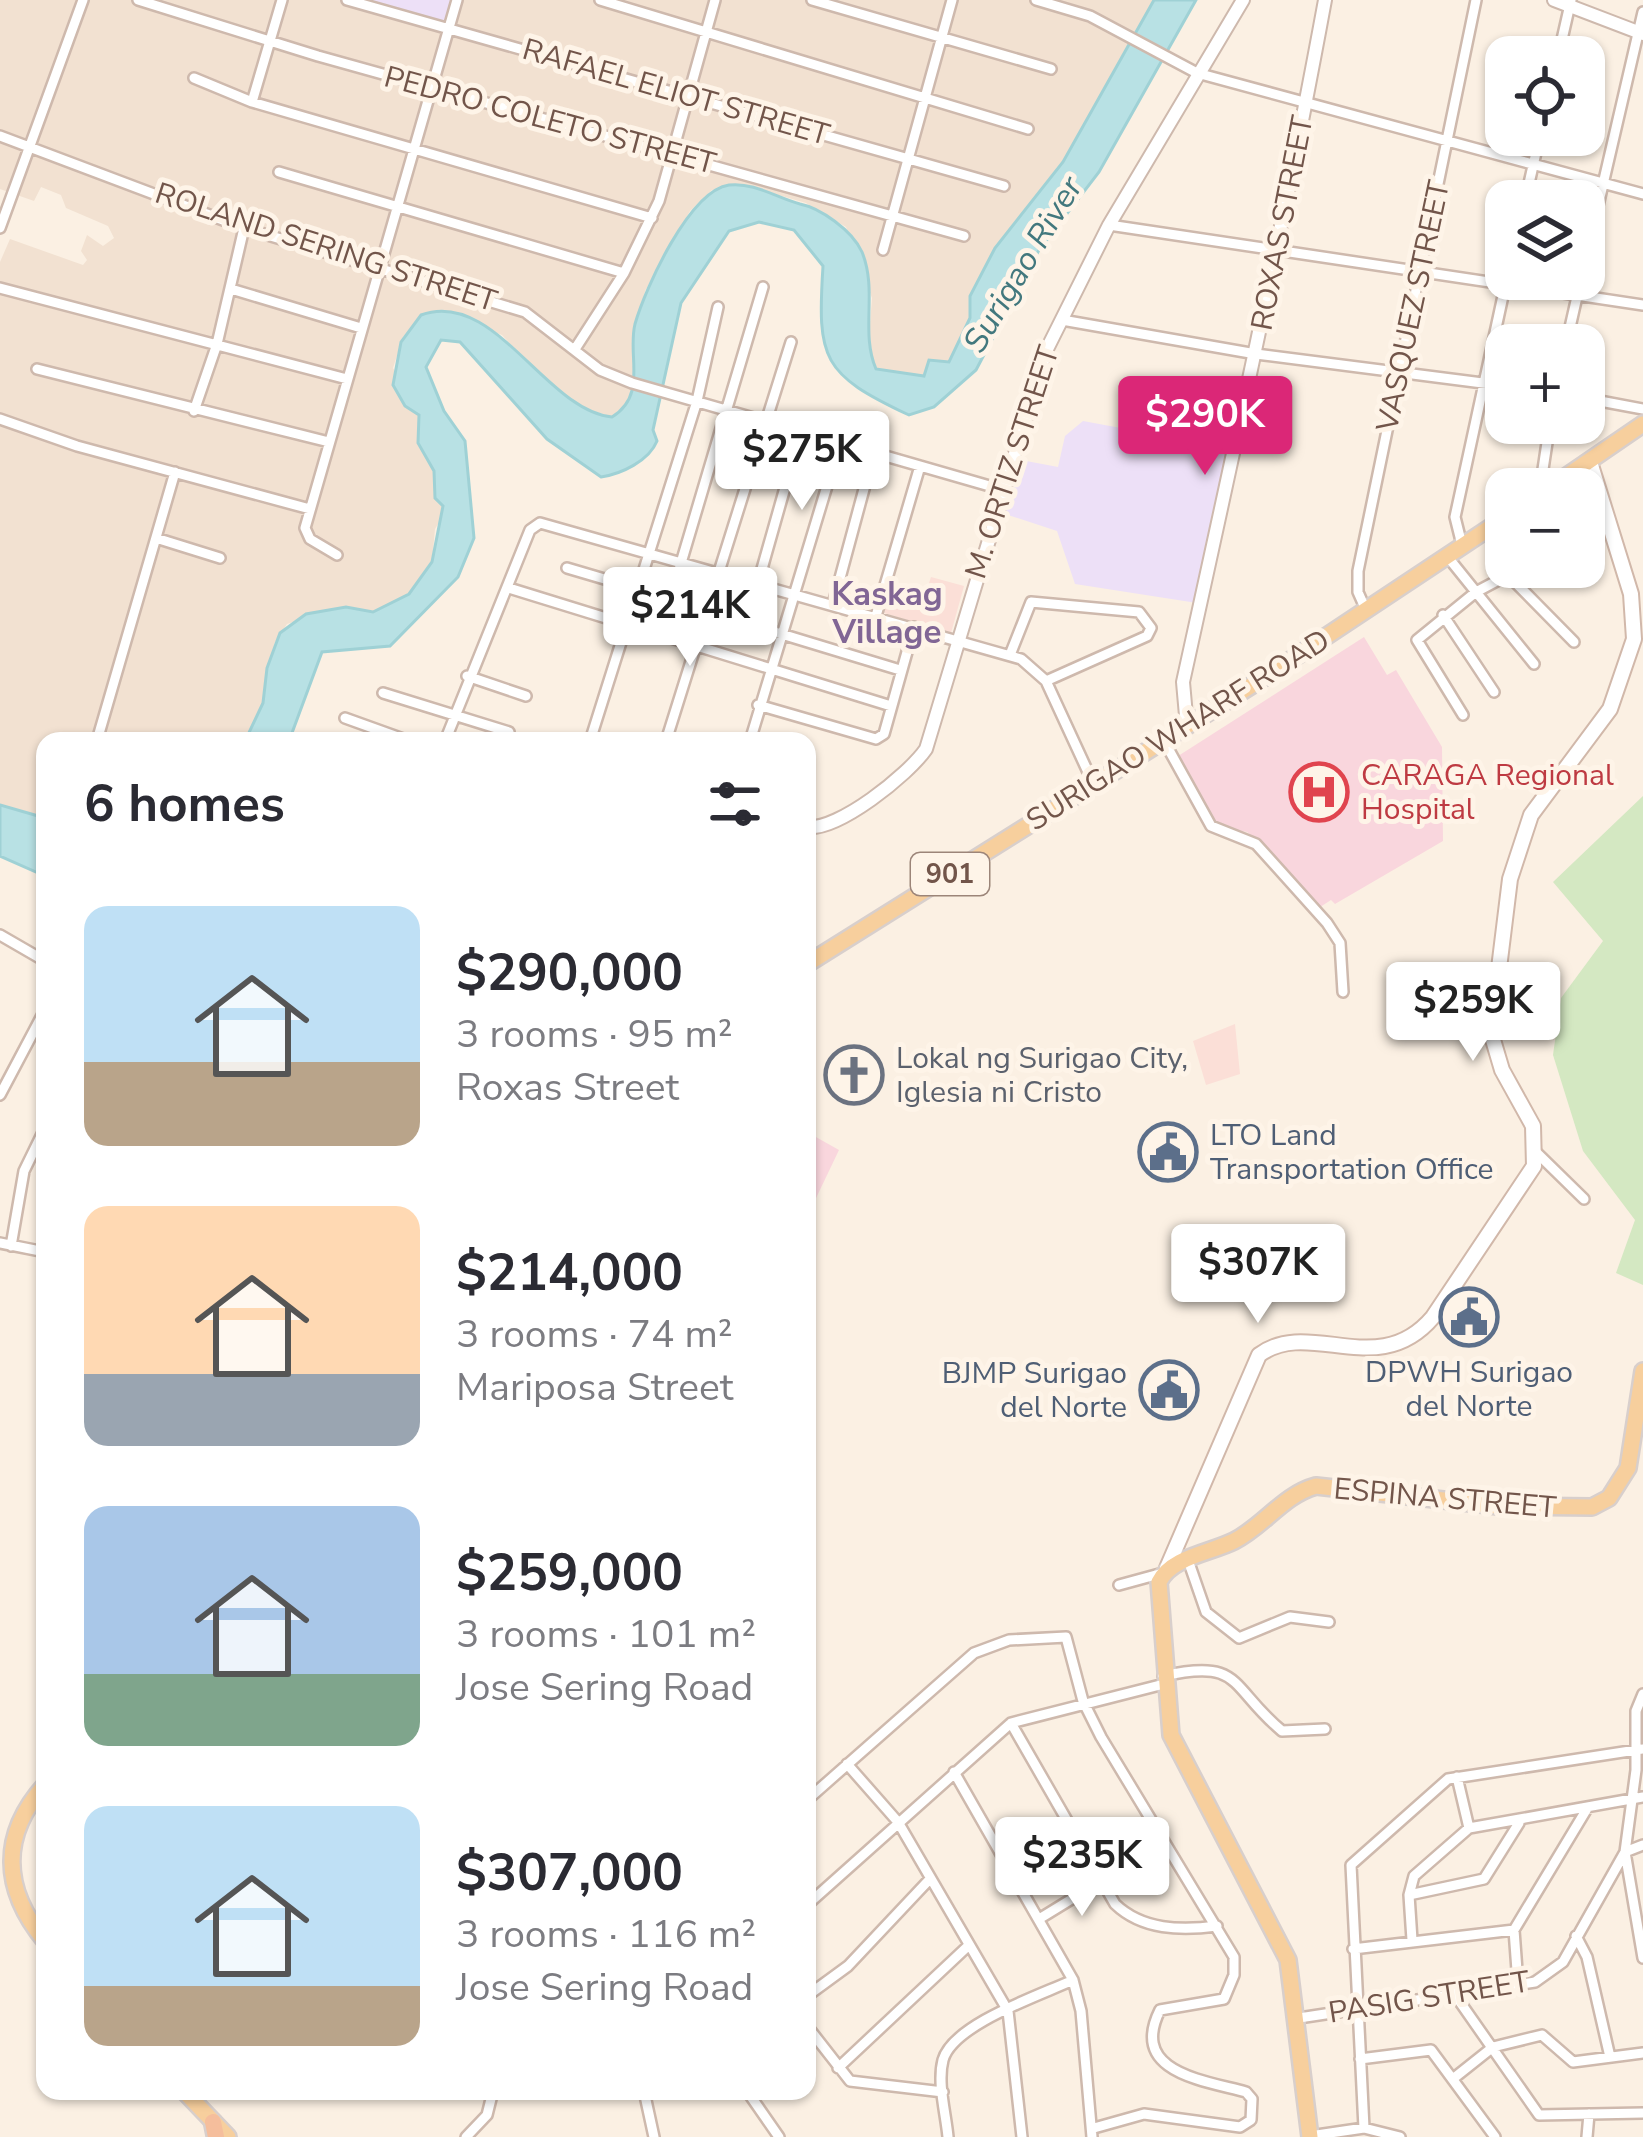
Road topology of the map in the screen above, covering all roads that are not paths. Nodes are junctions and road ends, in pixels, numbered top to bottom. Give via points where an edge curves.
1 (83, 0) edge
2 (138, 0) edge
3 (282, 0) edge
4 (347, 0) edge
5 (458, 0) edge
6 (601, 0) edge
7 (715, 0) edge
8 (812, 0) edge
9 (952, 0) edge
10 (1036, 0) edge
11 (1243, 0) edge
12 (1325, 0) edge
13 (1476, 0) edge
14 (1554, 0) edge
15 (1570, 3) edge
16 (1643, 12) edge
17 (451, 27) junction
18 (706, 32) junction
19 (1641, 33) edge
20 (1563, 36) edge
21 (942, 37) junction
22 (270, 42) junction
23 (1051, 69) dead end
24 (1197, 73) junction
25 (194, 79) dead end
26 (434, 88) junction
27 (688, 96) junction
28 (924, 96) junction
29 (252, 102) junction
30 (1306, 102) junction
31 (1028, 129) dead end
32 (0, 136) edge
33 (1448, 138) junction
34 (33, 148) junction
35 (416, 148) junction
36 (672, 155) junction
37 (1536, 156) edge
38 (908, 159) junction
39 (1534, 163) junction
40 (279, 172) dead end
41 (1530, 180) edge
42 (1597, 180) edge
43 (1604, 180) edge
44 (1605, 182) edge
45 (1004, 186) dead end
46 (1643, 194) edge
47 (396, 208) junction
48 (893, 214) junction
49 (652, 218) junction
50 (1109, 225) junction
51 (0, 228) edge
52 (244, 228) junction
53 (964, 236) dead end
54 (883, 250) dead end
55 (1272, 250) junction
56 (379, 264) junction
57 (1420, 271) junction
58 (624, 273) junction
59 (1485, 279) edge
60 (763, 287) dead end
61 (0, 288) edge
62 (231, 289) junction
63 (1605, 300) edge
64 (1643, 305) edge
65 (718, 307) dead end
66 (1062, 320) junction
67 (361, 328) junction
68 (791, 343) dead end
69 (217, 344) junction
70 (575, 349) junction
71 (1256, 354) junction
72 (37, 369) dead end
73 (1400, 373) junction
74 (347, 379) junction
75 (1485, 382) edge
76 (1485, 386) edge
77 (697, 400) junction
78 (1605, 402) edge
79 (729, 409) junction
80 (1643, 409) edge
81 (194, 411) junction
82 (0, 419) edge
83 (768, 421) junction
84 (1643, 424) edge
85 (801, 431) junction
86 (329, 442) junction
87 (840, 443) junction
88 (874, 452) junction
89 (1590, 462) junction
90 (920, 466) junction
91 (1580, 468) edge
92 (176, 472) junction
93 (1000, 489) junction
94 (310, 509) junction
95 (1485, 530) edge
96 (159, 539) junction
97 (1462, 545) junction
98 (648, 551) junction
99 (337, 556) dead end
100 (1447, 556) junction
101 (220, 558) dead end
102 (683, 561) junction
103 (567, 568) dead end
104 (720, 571) junction
105 (758, 583) junction
106 (509, 588) junction
107 (635, 588) junction
108 (1476, 592) junction
109 (795, 594) junction
110 (833, 604) junction
111 (1366, 610) junction
112 (709, 613) junction
113 (1444, 615) junction
114 (876, 616) junction
115 (624, 626) junction
116 (914, 627) junction
117 (781, 634) junction
118 (659, 637) junction
119 (956, 640) junction
120 (1574, 642) dead end
121 (698, 648) junction
122 (1010, 655) junction
123 (1534, 664) dead end
124 (900, 670) junction
125 (770, 671) junction
126 (467, 676) junction
127 (1046, 681) junction
128 (1494, 692) dead end
129 (383, 693) dead end
130 (526, 696) dead end
131 (758, 705) junction
132 (892, 706) junction
133 (1463, 715) dead end
134 (345, 718) dead end
135 (454, 718) junction
136 (1187, 727) junction
137 (100, 732) edge
138 (384, 732) edge
139 (449, 732) edge
140 (509, 732) dead end
141 (593, 732) edge
142 (669, 732) edge
143 (752, 732) edge
144 (1164, 741) junction
145 (1094, 785) junction
146 (816, 827) edge
147 (0, 935) edge
148 (36, 956) edge
149 (816, 958) edge
150 (1343, 992) dead end
151 (36, 1040) edge
152 (0, 1095) edge
153 (36, 1146) edge
154 (1537, 1153) junction
155 (1584, 1199) dead end
156 (5, 1245) edge
157 (36, 1250) edge
158 (1643, 1371) edge
159 (1189, 1560) junction
160 (1165, 1570) junction
161 (1119, 1585) dead end
162 (1329, 1622) dead end
163 (1164, 1680) junction
164 (1640, 1698) edge
165 (1083, 1702) junction
166 (1011, 1723) junction
167 (1325, 1729) dead end
168 (1640, 1750) edge
169 (847, 1764) junction
170 (954, 1772) junction
171 (1457, 1777) junction
172 (816, 1792) edge
173 (36, 1796) edge
174 (1638, 1798) edge
175 (1588, 1807) junction
176 (898, 1822) junction
177 (1519, 1823) junction
178 (1469, 1828) junction
179 (1643, 1845) edge
180 (1624, 1852) junction
181 (929, 1880) junction
182 (1101, 1881) junction
183 (1643, 1892) edge
184 (1409, 1895) junction
185 (1630, 1895) junction
186 (816, 1897) edge
187 (1039, 1919) junction
188 (1217, 1926) junction
189 (36, 1928) edge
190 (1514, 1930) junction
191 (1576, 1936) junction
192 (1412, 1940) junction
193 (968, 1946) junction
194 (1353, 1949) junction
195 (1643, 1958) edge
196 (1072, 1980) junction
197 (1518, 1984) junction
198 (816, 1990) edge
199 (1453, 1993) junction
200 (1357, 2008) junction
201 (1007, 2011) junction
202 (1299, 2018) junction
203 (816, 2038) edge
204 (1493, 2047) junction
205 (1643, 2054) edge
206 (1610, 2057) junction
207 (1360, 2059) junction
208 (838, 2068) junction
209 (1454, 2078) junction
210 (944, 2092) junction
211 (191, 2100) edge
212 (491, 2100) edge
213 (646, 2100) edge
214 (753, 2100) edge
215 (1643, 2113) edge
216 (1589, 2114) junction
217 (1364, 2128) junction
218 (214, 2130) edge
219 (1093, 2133) edge
220 (228, 2137) edge
221 (466, 2137) edge
222 (654, 2137) edge
223 (779, 2137) edge
224 (948, 2137) edge
225 (1022, 2137) edge
226 (1310, 2137) edge
227 (1400, 2137) edge
228 (1495, 2137) edge
229 (1587, 2137) edge

1 - 34 street
2 - 22 street, PEDRO COLETO STREET
3 - 22 street
4 - 17 street, RAFAEL ELIOT STREET
5 - 17 street
6 - 18 street
7 - 18 street
8 - 21 street
9 - 21 street
10 - 24 street via 1133,36
11 - 24 street, M. ORTIZ STREET
12 - 30 street, ROXAS STREET
13 - 33 street, VASQUEZ STREET
14 - 15 street
15 - 19 street
15 - 20 street
16 - 19 street
17 - 26 street
17 - 27 street, RAFAEL ELIOT STREET
18 - 27 street
18 - 28 street
19 - 43 street
21 - 23 street
21 - 28 street
22 - 26 street, PEDRO COLETO STREET
22 - 29 street
24 - 30 street
24 - 50 street, M. ORTIZ STREET
25 - 29 street
26 - 35 street
26 - 36 street, PEDRO COLETO STREET
27 - 36 street
27 - 38 street, RAFAEL ELIOT STREET
28 - 31 street
28 - 38 street
29 - 35 street
30 - 33 street
30 - 55 street, ROXAS STREET
32 - 34 street, ROLAND SERING STREET
33 - 39 street
33 - 57 street, VASQUEZ STREET
34 - 51 street
34 - 52 street, ROLAND SERING STREET
35 - 47 street
35 - 49 street
36 - 48 street, PEDRO COLETO STREET
36 - 49 street
37 - 39 street
38 - 45 street, RAFAEL ELIOT STREET
38 - 48 street
39 - 41 street
39 - 42 street
40 - 47 street
44 - 46 street
47 - 56 street
47 - 58 street
48 - 53 street, PEDRO COLETO STREET
48 - 54 street
49 - 58 street
50 - 55 street
50 - 66 street, M. ORTIZ STREET
52 - 56 street, ROLAND SERING STREET
52 - 62 street
55 - 57 street
55 - 71 street, ROXAS STREET
56 - 67 street
56 - 70 street, ROLAND SERING STREET via 525,312
57 - 59 street
57 - 73 street, VASQUEZ STREET
58 - 70 street
60 - 79 street
61 - 69 street
62 - 67 street
62 - 69 street
63 - 64 street
65 - 77 street
66 - 71 street
66 - 93 street, M. ORTIZ STREET
67 - 74 street
68 - 83 street
69 - 74 street
69 - 81 street
70 - 77 street, ROLAND SERING STREET via 600,370
71 - 73 street
71 - 136 street, ROXAS STREET via 1183,682
72 - 81 street
73 - 75 street
73 - 111 street, VASQUEZ STREET via 1358,572
74 - 86 street
76 - 97 street via 1455,517
77 - 79 street, ROLAND SERING STREET
77 - 98 street
78 - 80 street
79 - 83 street, ROLAND SERING STREET
79 - 102 street
81 - 86 street
82 - 92 street
83 - 85 street, ROLAND SERING STREET
83 - 104 street
84 - 89 main road
85 - 87 street, ROLAND SERING STREET
85 - 105 street
86 - 94 street
87 - 88 street, ROLAND SERING STREET
87 - 109 street
88 - 90 street, ROLAND SERING STREET
88 - 110 street
89 - 91 main road
89 - 154 main road via 1631,594 1634,639 1610,709 1531,815 1510,878 1491,1033 1529,1114
90 - 93 street, ROLAND SERING STREET
90 - 114 street
92 - 94 street
92 - 96 street
93 - 119 street, M. ORTIZ STREET
94 - 99 street via 307,535
95 - 97 main road, 901
96 - 101 street
96 - 137 street
97 - 100 main road, 901
98 - 102 street
98 - 106 street via 540,523 530,530
98 - 107 street
100 - 108 street
100 - 111 main road, 901
102 - 104 street
102 - 118 street
103 - 107 street
104 - 105 street
104 - 112 street
105 - 109 street
106 - 115 street
106 - 126 street
107 - 115 street
108 - 113 street
108 - 120 street via 1508,575
108 - 123 street
109 - 110 street
109 - 117 street
110 - 114 street
111 - 136 main road, SURIGAO WHARF ROAD / 901
112 - 117 street
112 - 121 street
113 - 128 street
113 - 133 street via 1420,634 1418,647
114 - 116 street
115 - 118 street
115 - 141 street
116 - 119 street
116 - 124 street
117 - 124 street
117 - 125 street
118 - 121 street
119 - 122 street
119 - 146 street, M. ORTIZ STREET via 920,757 829,827
121 - 125 street
121 - 142 street
122 - 127 street
122 - 127 street via 1030,602 1139,612 1151,628
124 - 132 street
125 - 131 street
125 - 132 street
126 - 130 street
126 - 135 street
127 - 145 street
129 - 135 street
131 - 132 street via 866,739 884,734
131 - 143 street
134 - 138 street
135 - 139 street
135 - 140 street
136 - 144 main road, SURIGAO WHARF ROAD / 901
144 - 145 main road, SURIGAO WHARF ROAD / 901
144 - 150 street via 1211,826 1256,844 1336,937
145 - 149 main road, SURIGAO WHARF ROAD / 901
147 - 148 street
151 - 152 street
153 - 156 street
154 - 155 street
154 - 160 main road via 1500,1221 1414,1336 1381,1349 1285,1345 1259,1355
156 - 157 street
158 - 159 main road, ESPINA STREET via 1628,1468 1609,1498 1592,1507 1316,1486 1244,1536
159 - 160 main road, ESPINA STREET
159 - 162 street via 1205,1612 1239,1638 1290,1617
160 - 161 street
160 - 163 main road via 1157,1605
163 - 165 street
163 - 167 street via 1224,1671 1282,1731
163 - 202 main road via 1174,1745 1274,1924
164 - 168 street, PASIG STREET
165 - 166 street
165 - 169 street via 1066,1637 1009,1640 974,1653
165 - 188 street
166 - 170 street
166 - 182 street
168 - 171 street
168 - 174 street, PASIG STREET
169 - 172 street
169 - 176 street
170 - 176 street
170 - 187 street
171 - 178 street
171 - 194 street via 1351,1865
173 - 189 main road via 18,1817 9,1860 20,1906
174 - 175 street
174 - 180 street, PASIG STREET
175 - 177 street
175 - 190 street
176 - 181 street
176 - 186 street
177 - 178 street
177 - 184 street via 1484,1880
178 - 184 street via 1419,1869
179 - 180 street
180 - 185 street
180 - 191 street, PASIG STREET
181 - 193 street
181 - 198 street
182 - 187 street
182 - 188 street via 1114,1904 1136,1919 1181,1929
183 - 185 street
184 - 192 street
185 - 195 street
187 - 196 street
188 - 219 street via 1234,1958 1228,1991 1217,2004 1160,2009 1154,2050 1167,2069 1250,2094 1251,2120 1235,2127 1144,2114
190 - 192 street
190 - 197 street
191 - 197 street, PASIG STREET via 1552,1974
191 - 206 street
192 - 194 street
193 - 201 street
193 - 208 street
194 - 200 street
196 - 201 street
196 - 219 street
197 - 199 street, PASIG STREET
199 - 200 street, PASIG STREET
199 - 204 street
200 - 202 street, PASIG STREET
200 - 207 street
201 - 210 street via 947,2050
201 - 225 street
202 - 226 main road
203 - 208 street
204 - 206 street via 1546,2036 1573,2062
204 - 209 street
204 - 216 street via 1539,2115
205 - 206 street
207 - 209 street via 1426,2049
207 - 217 street
208 - 210 street via 858,2084
209 - 228 street
210 - 224 street
211 - 218 main road
212 - 221 street
213 - 222 street
214 - 223 street
215 - 216 street
216 - 229 street
217 - 226 street
217 - 227 street
218 - 220 main road

